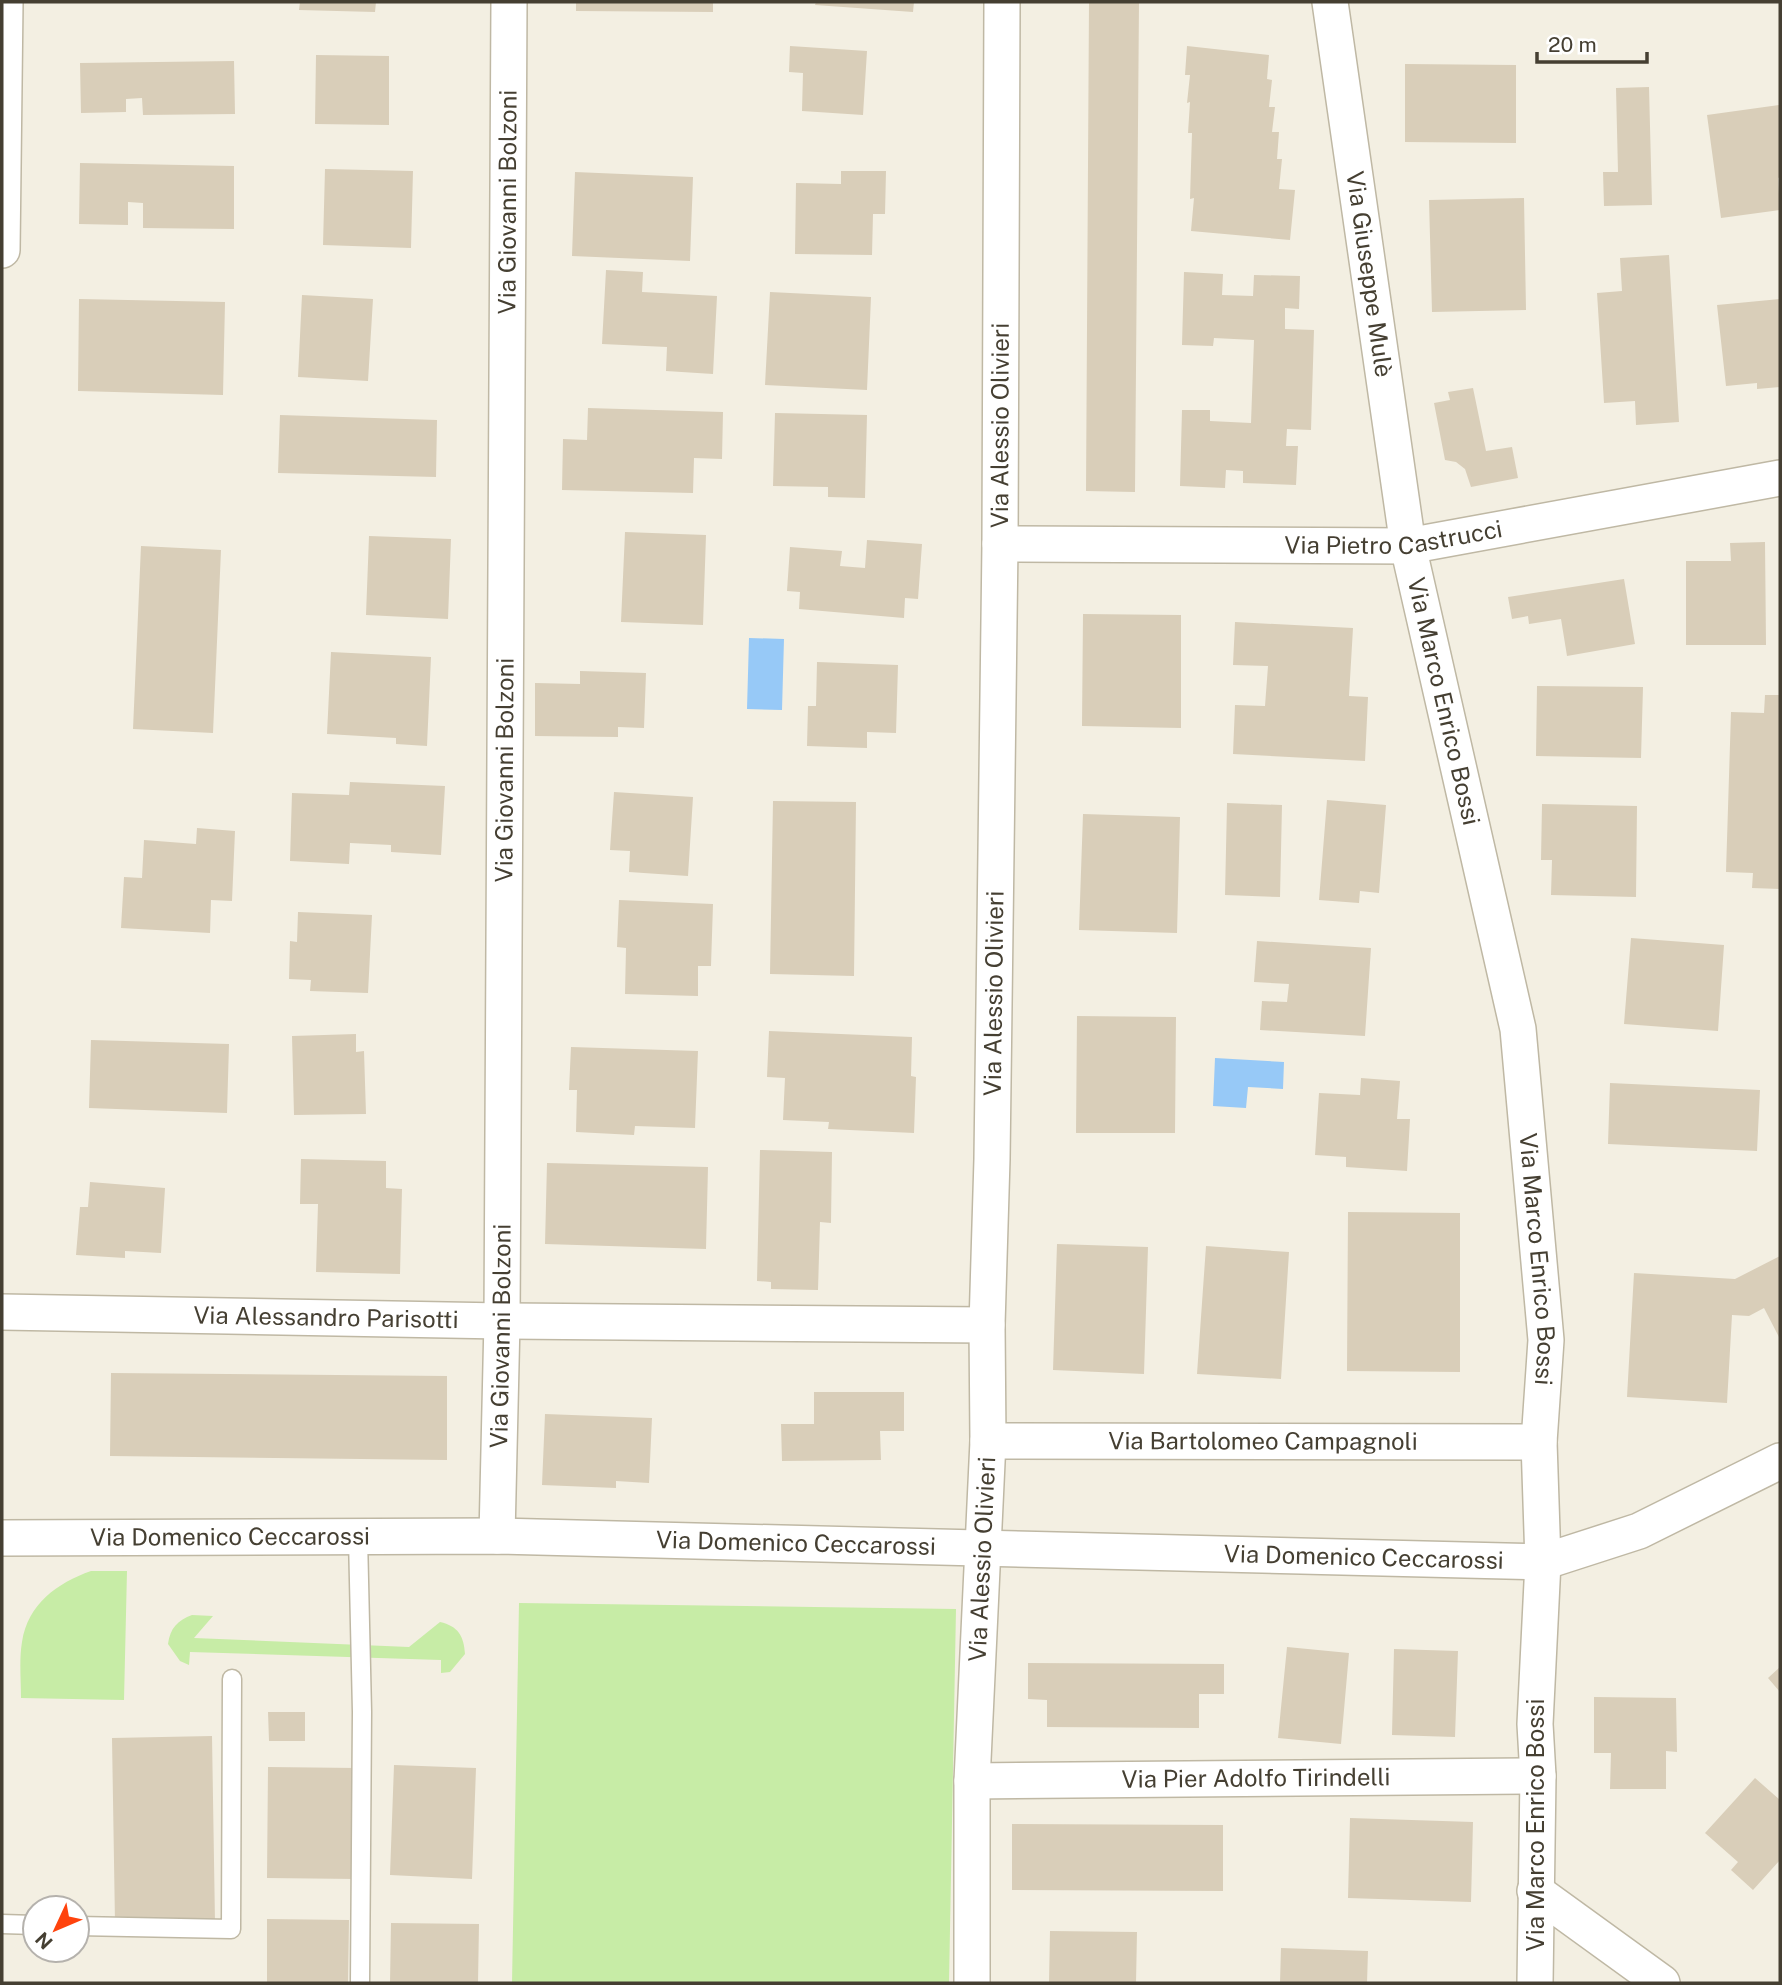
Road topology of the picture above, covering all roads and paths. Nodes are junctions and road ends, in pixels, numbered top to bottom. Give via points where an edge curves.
1 (5, 2) edge
2 (509, 2) edge
3 (1002, 2) edge
4 (1331, 2) edge
5 (2, 250) edge
6 (1780, 478) edge
7 (1000, 544) junction
8 (1408, 546) junction
9 (2, 1312) edge
10 (502, 1321) junction
11 (987, 1325) junction
12 (988, 1441) junction
13 (1539, 1442) junction
14 (1780, 1461) edge
15 (358, 1536) junction
16 (497, 1536) junction
17 (2, 1538) edge
18 (983, 1547) junction
19 (1543, 1562) junction
20 (232, 1679) dead end
21 (1538, 1776) junction
22 (972, 1781) junction
23 (1535, 1891) junction
24 (2, 1924) edge
25 (21, 1925) edge
26 (91, 1926) edge
27 (360, 1983) edge
28 (972, 1983) edge
29 (1535, 1983) edge
30 (1662, 1983) edge

1 - 5 street
2 - 10 street, Via Giovanni Bolzoni
3 - 7 street, Via Alessio Olivieri
4 - 8 street, Via Giuseppe Mulè
6 - 8 street, Via Pietro Castrucci
7 - 8 street, Via Pietro Castrucci
7 - 11 street, Via Alessio Olivieri
8 - 13 street, Via Marco Enrico Bossi via 1518,1029 1546,1340
9 - 10 street, Via Alessandro Parisotti
10 - 11 street, Via Alessandro Parisotti
10 - 16 street, Via Giovanni Bolzoni
11 - 12 street, Via Alessio Olivieri
12 - 13 street, Via Bartolomeo Campagnoli
12 - 18 street, Via Alessio Olivieri
13 - 19 street, Via Marco Enrico Bossi
14 - 19 street, Via Domenico Ceccarossi via 1639,1531
15 - 16 street, Via Domenico Ceccarossi
15 - 17 street, Via Domenico Ceccarossi
15 - 27 lane
16 - 18 street, Via Domenico Ceccarossi
18 - 19 street, Via Domenico Ceccarossi
18 - 22 street, Via Alessio Olivieri
19 - 21 street, Via Marco Enrico Bossi via 1535,1724
20 - 26 lane via 231,1929
21 - 22 street, Via Pier Adolfo Tirindelli
21 - 23 street, Via Marco Enrico Bossi
22 - 28 street, Via Alessio Olivieri
23 - 29 street, Via Marco Enrico Bossi
23 - 30 street
24 - 25 lane

